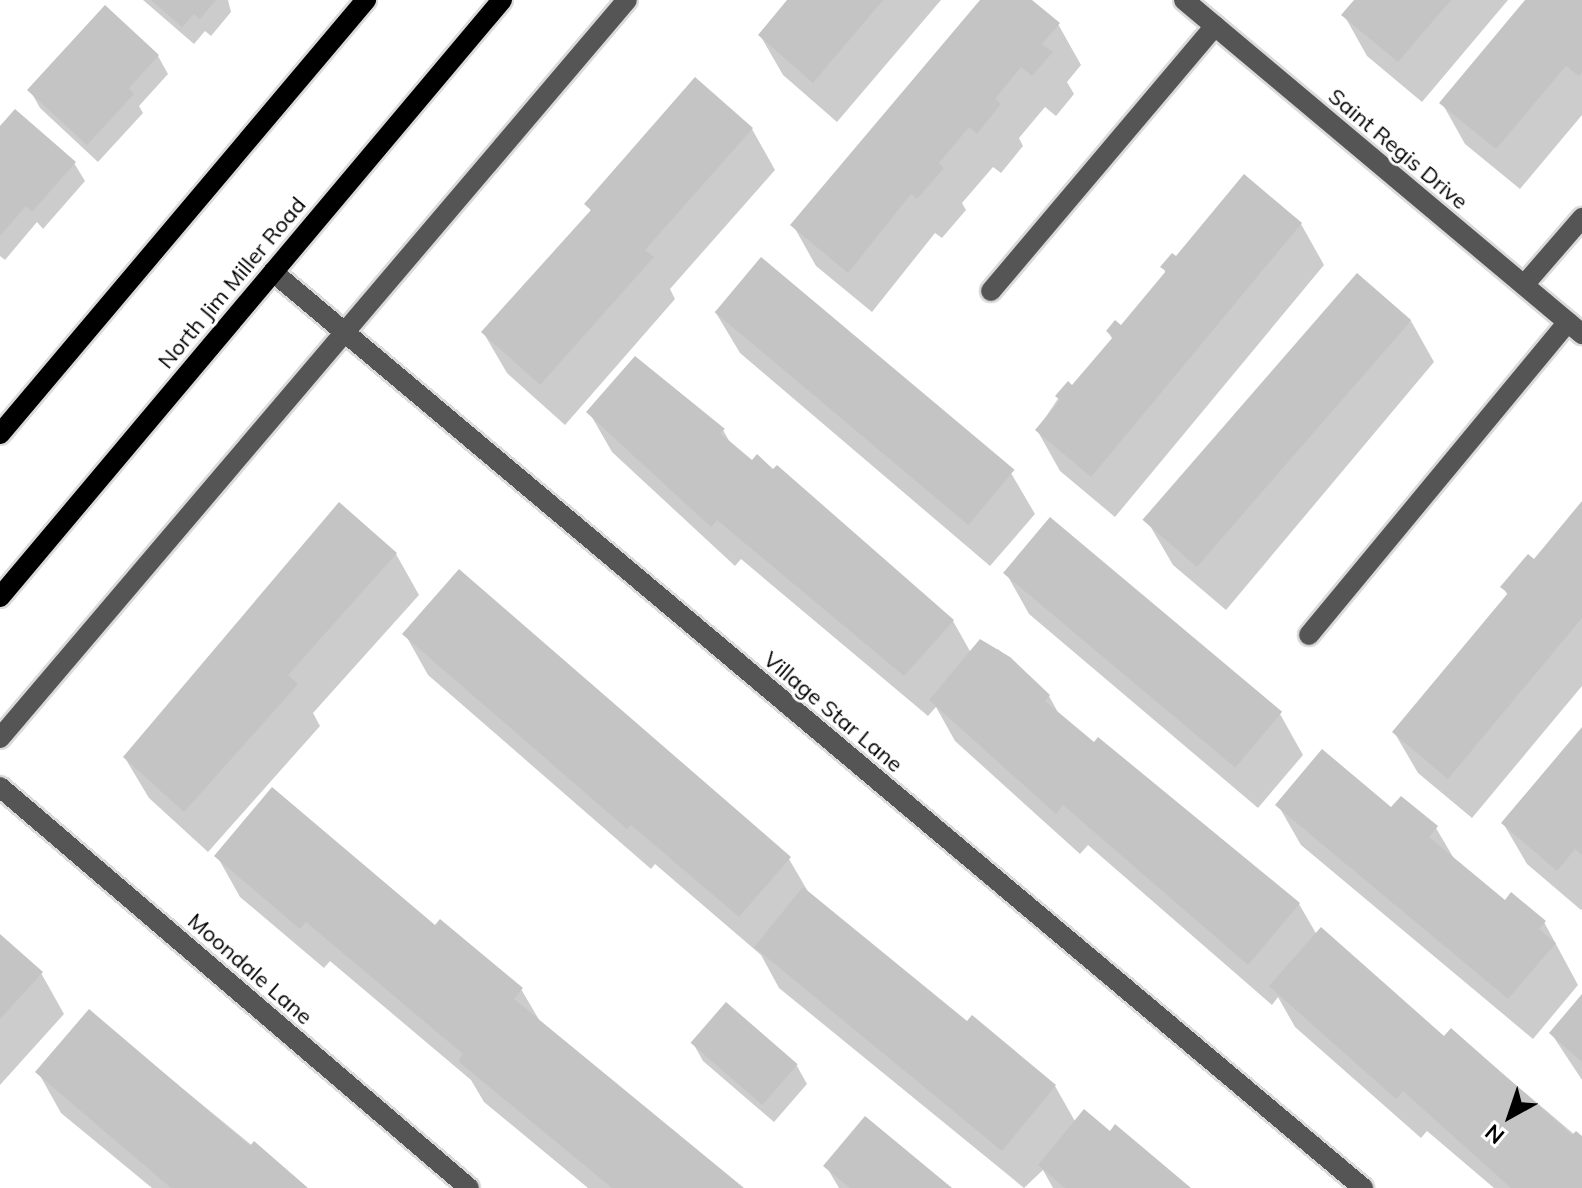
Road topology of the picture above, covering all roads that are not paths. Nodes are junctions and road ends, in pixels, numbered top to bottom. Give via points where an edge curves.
1 (366, 0) edge
2 (502, 0) edge
3 (627, 0) edge
4 (1202, 10) edge
5 (1582, 218) edge
6 (273, 272) junction
7 (1524, 285) junction
8 (991, 291) dead end
9 (1575, 328) edge
10 (345, 333) junction
11 (0, 434) edge
12 (0, 597) edge
13 (1309, 635) dead end
14 (0, 738) edge
15 (0, 787) edge
16 (469, 1188) edge
17 (1363, 1188) edge

1 - 11 main road
2 - 6 main road, North Jim Miller Road
3 - 10 lane
4 - 7 lane, Saint Regis Drive
4 - 8 lane
5 - 7 lane
6 - 10 lane, Village Star Lane
6 - 12 main road, North Jim Miller Road
7 - 9 lane, Saint Regis Drive
9 - 13 lane
10 - 14 lane
10 - 17 lane, Village Star Lane
15 - 16 lane, Moondale Lane

